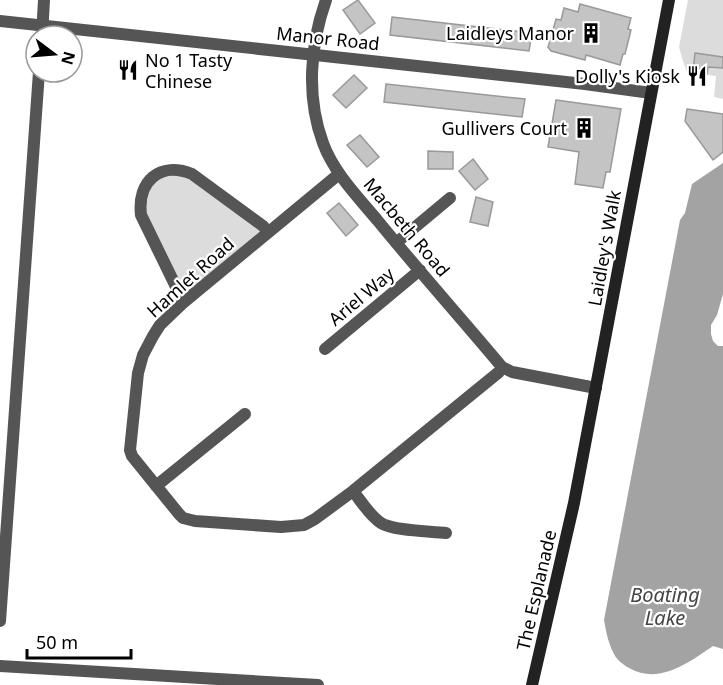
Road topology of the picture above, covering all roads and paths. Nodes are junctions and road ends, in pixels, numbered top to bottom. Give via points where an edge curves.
1 (44, 0) edge
2 (326, 0) edge
3 (669, 0) edge
4 (0, 21) edge
5 (42, 24) edge
6 (24, 27) edge
7 (84, 35) edge
8 (314, 55) junction
9 (38, 84) edge
10 (651, 93) junction
11 (339, 174) junction
12 (450, 198) dead end
13 (268, 232) junction
14 (396, 243) junction
15 (420, 270) junction
16 (184, 302) junction
17 (325, 349) dead end
18 (502, 367) junction
19 (596, 388) junction
20 (245, 414) dead end
21 (156, 486) junction
22 (353, 491) junction
23 (574, 503) joint
24 (446, 533) dead end
25 (0, 621) edge
26 (0, 666) edge
27 (318, 685) edge
28 (532, 685) edge

1 - 5 street
2 - 8 street, Macbeth Road
3 - 10 street, Laidley's Walk
4 - 6 street, Manor Road
7 - 8 street, Manor Road
8 - 10 street, Manor Road
8 - 11 street, Macbeth Road via 314,110 324,144
9 - 25 street
10 - 19 street, Laidley's Walk
11 - 13 street, Hamlet Road
11 - 14 street, Macbeth Road
12 - 14 street
13 - 16 street, Hamlet Road
13 - 16 street via 192,174 164,170 153,176 141,197 141,215
14 - 15 street, Macbeth Road
15 - 17 street, Ariel Way
15 - 18 street, Macbeth Road
16 - 21 street, Hamlet Road via 153,336 138,373 130,450
18 - 19 street
18 - 22 street, Hamlet Road
19 - 23 street, Laidley's Walk
20 - 21 street
21 - 22 street, Hamlet Road via 189,521 281,527 304,525
22 - 24 street via 382,524
23 - 28 street, The Esplanade
26 - 27 street

